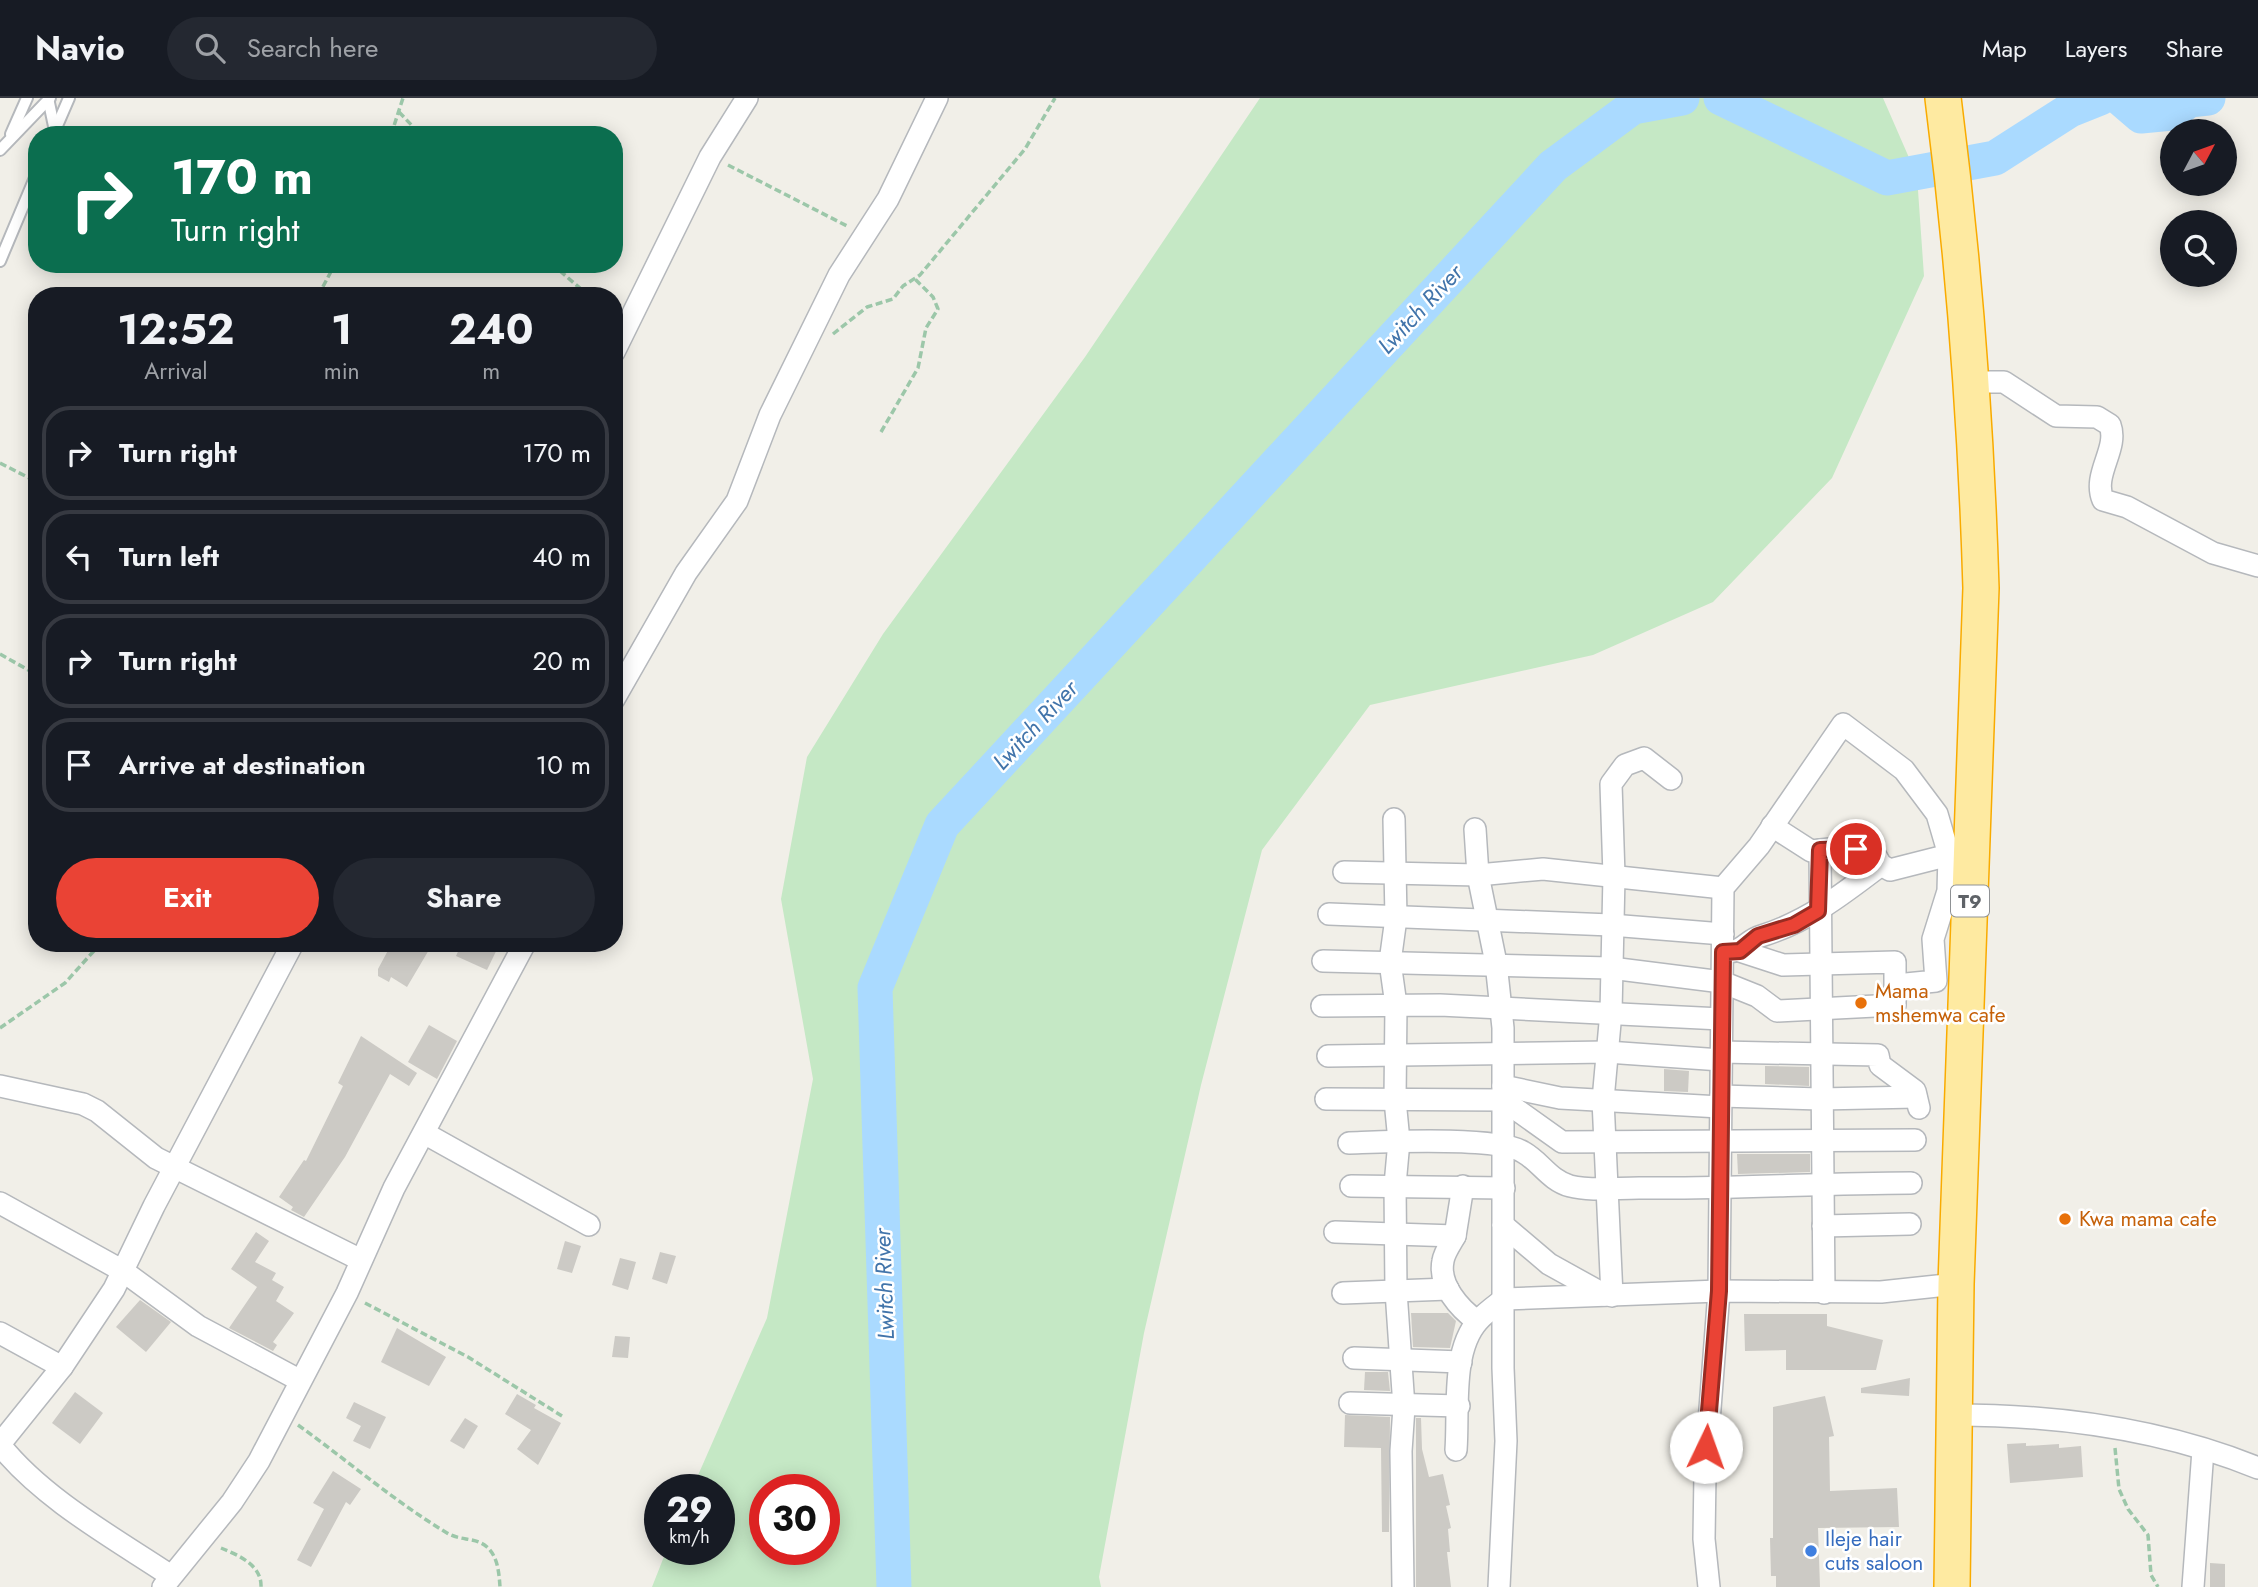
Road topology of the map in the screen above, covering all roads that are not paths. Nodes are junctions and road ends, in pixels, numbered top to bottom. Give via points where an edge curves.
1 (27, 98) edge
2 (69, 98) edge
3 (747, 98) edge
4 (937, 98) edge
5 (49, 99) edge
6 (1944, 107) edge
7 (53, 126) edge
8 (57, 126) edge
9 (9, 139) junction
10 (0, 150) edge
11 (28, 194) edge
12 (0, 261) edge
13 (623, 334) edge
14 (1972, 382) junction
15 (2258, 566) edge
16 (623, 683) edge
17 (1671, 779) dead end
18 (1394, 820) dead end
19 (1772, 826) junction
20 (1475, 829) dead end
21 (1820, 850) junction
22 (1960, 857) junction
23 (1881, 864) junction
24 (1344, 872) dead end
25 (1393, 873) junction
26 (1478, 874) junction
27 (1614, 876) junction
28 (1723, 888) junction
29 (1818, 911) junction
30 (1329, 914) dead end
31 (1396, 918) junction
32 (1487, 920) junction
33 (1611, 925) junction
34 (1728, 946) junction
35 (288, 952) edge
36 (520, 952) edge
37 (1323, 961) dead end
38 (1390, 962) junction
39 (1496, 963) junction
40 (1819, 966) junction
41 (1611, 968) junction
42 (1722, 982) junction
43 (1896, 985) junction
44 (1396, 1005) junction
45 (1322, 1006) dead end
46 (1502, 1008) junction
47 (1821, 1010) junction
48 (1611, 1012) junction
49 (1721, 1018) junction
50 (1607, 1052) junction
51 (1822, 1052) junction
52 (1503, 1053) junction
53 (1395, 1055) junction
54 (1328, 1056) dead end
55 (1721, 1056) junction
56 (0, 1086) edge
57 (1503, 1093) junction
58 (1326, 1099) dead end
59 (1820, 1099) junction
60 (1395, 1100) junction
61 (1603, 1100) junction
62 (1721, 1102) junction
63 (424, 1133) junction
64 (1821, 1139) junction
65 (1915, 1140) dead end
66 (1399, 1141) junction
67 (1606, 1142) junction
68 (1349, 1143) dead end
69 (1720, 1143) junction
70 (1503, 1146) junction
71 (175, 1167) junction
72 (1823, 1183) junction
73 (1911, 1183) dead end
74 (1395, 1185) junction
75 (1350, 1186) dead end
76 (1463, 1186) junction
77 (1609, 1187) junction
78 (1504, 1188) junction
79 (1720, 1189) junction
80 (0, 1203) edge
81 (1910, 1224) dead end
82 (589, 1225) dead end
83 (1503, 1225) junction
84 (1823, 1226) junction
85 (1335, 1231) dead end
86 (1396, 1232) junction
87 (1455, 1236) junction
88 (361, 1260) junction
89 (123, 1270) junction
90 (1956, 1284) junction
91 (1448, 1289) junction
92 (1396, 1291) junction
93 (1719, 1291) junction
94 (1343, 1293) dead end
95 (1824, 1293) junction
96 (1609, 1296) junction
97 (1504, 1299) junction
98 (1477, 1321) junction
99 (0, 1333) edge
100 (1353, 1358) dead end
101 (1403, 1359) junction
102 (1461, 1362) junction
103 (62, 1367) junction
104 (299, 1380) junction
105 (1350, 1403) dead end
106 (1459, 1406) junction
107 (1404, 1407) junction
108 (1955, 1415) junction
109 (0, 1445) edge
110 (1456, 1450) dead end
111 (2203, 1450) junction
112 (2258, 1468) edge
113 (167, 1581) edge
114 (1403, 1587) edge
115 (1499, 1587) edge
116 (1709, 1587) edge
117 (1952, 1587) edge
118 (2193, 1587) edge

1 - 9 lane
2 - 8 lane
3 - 13 street via 710,157
4 - 16 street via 888,199 839,275 770,415 737,501 673,594
5 - 7 lane
5 - 9 lane
6 - 14 highway, T9 via 1959,216
9 - 10 lane
11 - 12 lane
14 - 15 street via 2004,382 2056,416 2096,417 2110,425 2114,435 2098,489 2103,500 2127,507 2213,553
14 - 22 highway, T9 via 1981,588
17 - 27 street via 1644,758 1625,765 1611,784
18 - 25 street
19 - 21 street via 1811,852
19 - 22 street via 1843,724 1904,770 1937,814
19 - 28 street
20 - 26 street
21 - 23 street via 1873,851
21 - 29 street
22 - 23 street via 1890,870
22 - 43 street via 1933,939 1936,981
22 - 90 highway, T9
23 - 29 street
24 - 25 street
25 - 26 street
25 - 31 street
26 - 27 street via 1543,869
26 - 32 street
27 - 28 street
27 - 33 street
28 - 34 street
29 - 34 street via 1794,925
29 - 40 street
30 - 31 street
31 - 32 street
31 - 38 street
32 - 33 street
32 - 39 street
33 - 34 street
33 - 41 street
34 - 40 street via 1770,963
34 - 42 street
35 - 71 street
36 - 63 street
37 - 38 street
38 - 39 street
38 - 44 street
39 - 41 street
39 - 46 street
40 - 43 street via 1895,962
40 - 47 street
41 - 42 street
41 - 48 street
42 - 47 street via 1758,996 1777,1011
42 - 49 street
43 - 47 street via 1895,1004
44 - 45 street
44 - 46 street
44 - 53 street
46 - 48 street
46 - 52 street
47 - 51 street
48 - 49 street
48 - 50 street
49 - 55 street
50 - 52 street
50 - 55 street
50 - 61 street
51 - 55 street
51 - 59 street
51 - 59 street via 1878,1055 1880,1065 1915,1091 1918,1102
52 - 53 street
52 - 57 street
53 - 54 street
53 - 60 street
55 - 62 street
56 - 71 street via 83,1104
57 - 60 street
57 - 61 street
57 - 67 street via 1562,1142
57 - 70 street
58 - 60 street
59 - 62 street
59 - 64 street
60 - 66 street
61 - 62 street
61 - 67 street
62 - 69 street
63 - 82 street
63 - 88 street
64 - 65 street
64 - 69 street
64 - 72 street
66 - 68 street
66 - 70 street
66 - 74 street
67 - 69 street
67 - 77 street
69 - 79 street
70 - 77 street via 1524,1152 1545,1173 1571,1186
70 - 78 street
71 - 88 street
71 - 89 street
72 - 73 street
72 - 79 street
72 - 84 street
74 - 75 street
74 - 76 street
74 - 86 street
76 - 78 street
76 - 87 street
77 - 79 street
77 - 96 street
78 - 83 street
79 - 93 street
80 - 89 street
81 - 84 street
83 - 96 street via 1549,1264
83 - 97 street
84 - 95 street
85 - 86 street
86 - 87 street
86 - 92 street
87 - 91 street via 1442,1262
88 - 104 street
89 - 103 street
89 - 104 street via 198,1326
90 - 95 street
90 - 108 highway, T9
91 - 92 street
91 - 98 street via 1462,1311
92 - 94 street
92 - 101 street
93 - 95 street
93 - 96 street
93 - 116 street via 1705,1474
96 - 97 street
97 - 98 street
97 - 115 street via 1506,1441
98 - 102 street via 1464,1342
99 - 103 street
100 - 101 street
101 - 102 street
101 - 107 street
102 - 106 street
103 - 109 street
104 - 113 street via 258,1461 203,1540
105 - 107 street
106 - 107 street
106 - 110 street
107 - 114 street
108 - 111 street via 2023,1415 2113,1428
108 - 117 highway, T9
109 - 113 street via 27,1476
111 - 112 street
111 - 118 street

